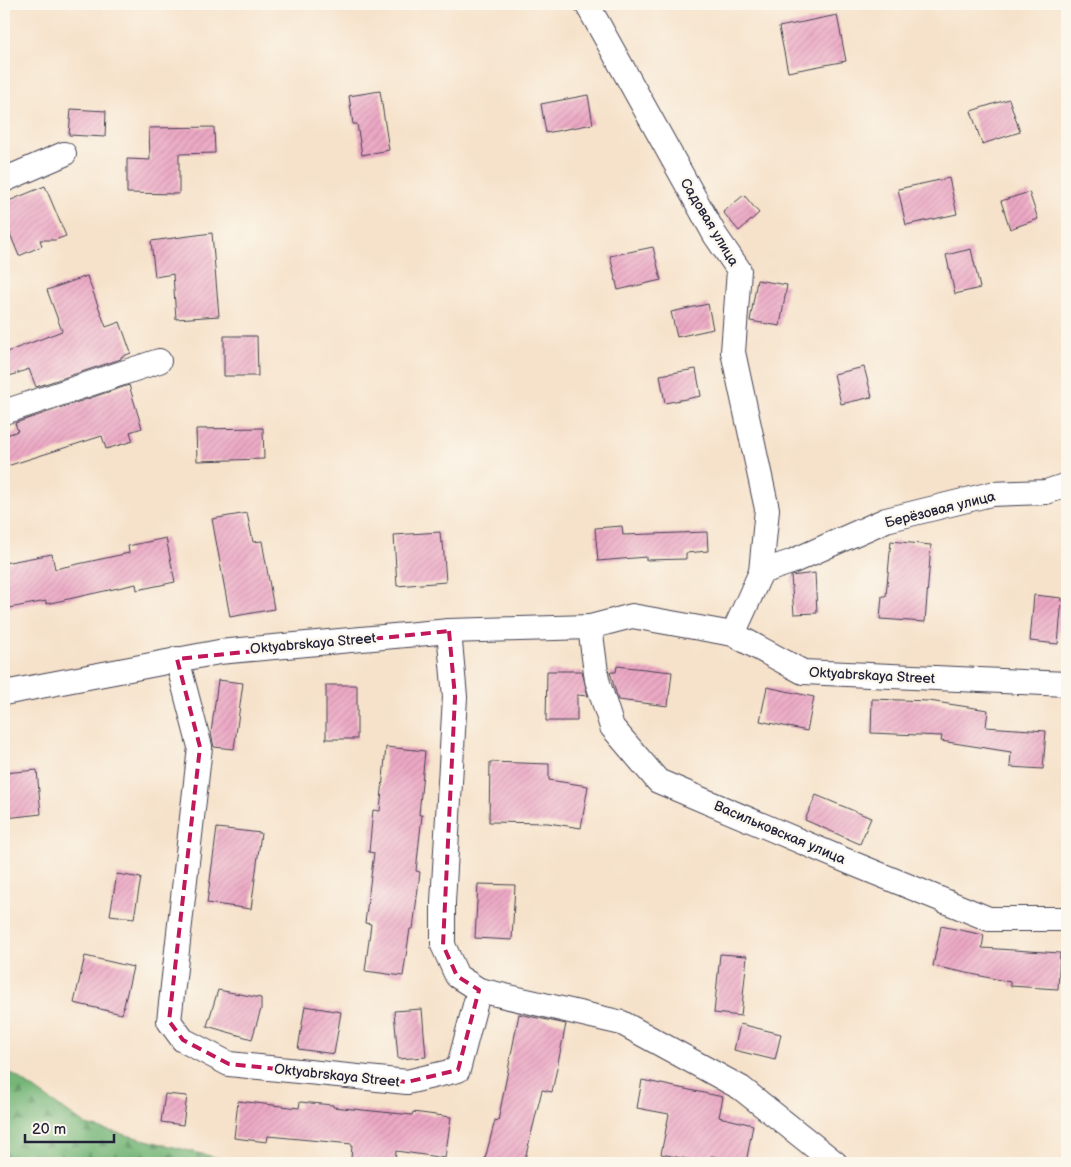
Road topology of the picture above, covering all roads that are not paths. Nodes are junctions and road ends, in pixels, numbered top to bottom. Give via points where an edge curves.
1 (587, 4) edge
2 (64, 154) dead end
3 (4, 180) edge
4 (159, 361) dead end
5 (4, 412) edge
6 (1067, 484) edge
7 (761, 572) junction
8 (590, 628) junction
9 (449, 631) junction
10 (733, 634) junction
11 (177, 659) junction
12 (1067, 684) edge
13 (4, 693) edge
14 (1067, 919) edge
15 (479, 990) junction
16 (835, 1163) edge

1 - 7 street, Садовая улица via 715,234 739,270 733,352 767,508
2 - 3 street
4 - 5 street
6 - 7 street, Берёзовая улица via 1046,492 992,494 886,520
7 - 10 street, Садовая улица
8 - 9 street, Oktyabrskaya Street
8 - 10 street, Oktyabrskaya Street via 632,616
8 - 14 street, Васильковская улица via 597,680 612,726 658,780 989,920
9 - 11 street, Oktyabrskaya Street via 219,652
9 - 15 street via 455,697 442,945 457,976
10 - 12 street, Oktyabrskaya Street via 803,672
11 - 13 street, Oktyabrskaya Street
11 - 15 street, Oktyabrskaya Street via 200,747 169,1022 183,1040 229,1064 407,1082 458,1070
15 - 16 street via 622,1023 742,1088

